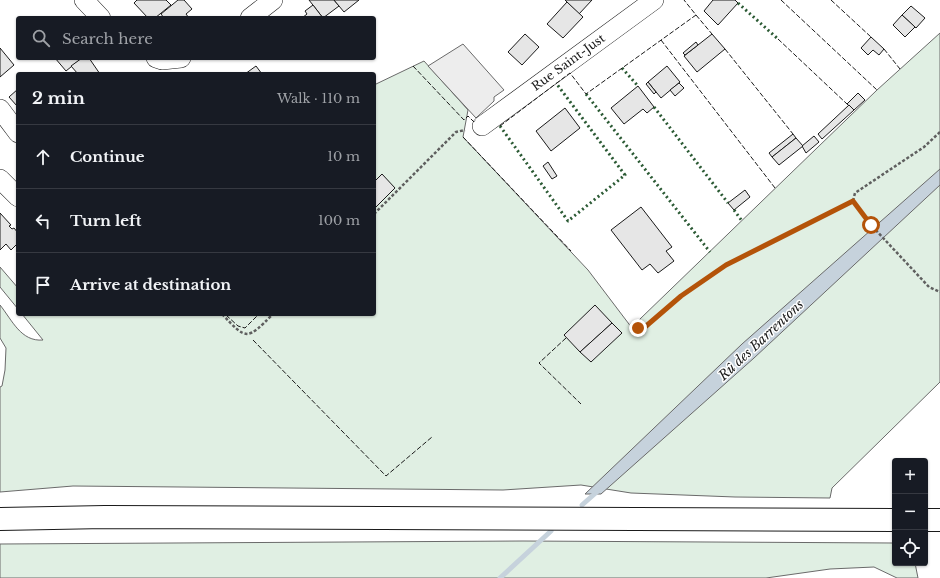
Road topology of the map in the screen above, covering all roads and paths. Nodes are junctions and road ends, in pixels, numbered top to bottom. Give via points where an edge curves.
1 (84, 0) edge
2 (273, 0) edge
3 (647, 2) edge
4 (99, 16) edge
5 (253, 16) edge
6 (0, 109) edge
7 (482, 126) joint
8 (16, 130) edge
9 (940, 132) edge
10 (0, 179) edge
11 (16, 196) edge
12 (853, 201) junction
13 (376, 212) edge
14 (940, 292) edge
15 (224, 316) edge
16 (271, 316) edge
17 (631, 323) dead end
18 (0, 519) edge
19 (892, 520) edge
20 (928, 520) edge
21 (940, 520) edge

1 - 4 street
2 - 5 street
3 - 7 street, Rue Saint-Just
6 - 8 street
7 - 13 path via 456,132
9 - 12 path via 924,147 855,193
10 - 11 street
12 - 14 path via 871,225 929,287
12 - 17 path via 726,265 681,296 645,327 638,328
15 - 16 path via 239,333 247,334 256,331
18 - 19 main road via 113,517
20 - 21 main road

